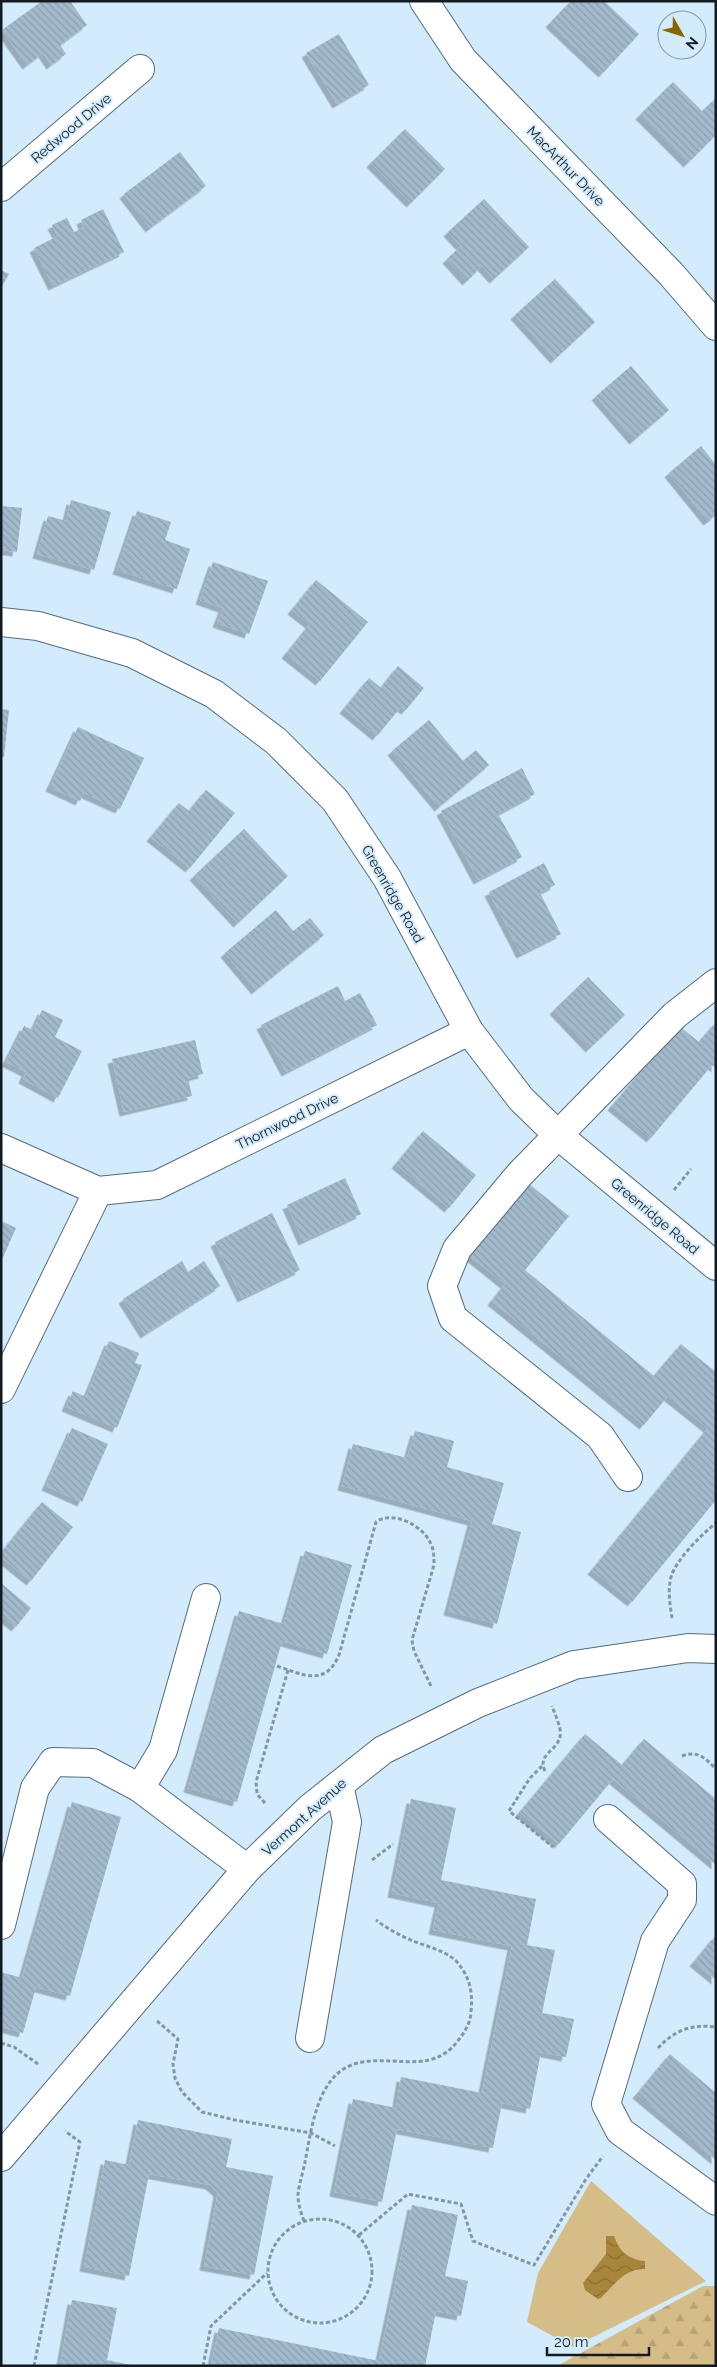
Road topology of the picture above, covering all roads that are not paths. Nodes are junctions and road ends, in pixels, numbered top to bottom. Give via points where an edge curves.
1 (424, 1) edge
2 (140, 69) dead end
3 (1, 187) edge
4 (716, 326) edge
5 (1, 622) edge
6 (716, 984) edge
7 (469, 1031) junction
8 (559, 1136) junction
9 (1, 1148) edge
10 (98, 1191) junction
11 (716, 1266) edge
12 (1, 1389) edge
13 (628, 1477) dead end
14 (206, 1598) dead end
15 (716, 1649) edge
16 (339, 1785) junction
17 (140, 1788) junction
18 (608, 1819) dead end
19 (247, 1869) junction
20 (1, 1925) edge
21 (310, 2038) dead end
22 (1, 2157) edge
23 (716, 2201) edge

1 - 4 street, MacArthur Drive via 463,60 672,274
2 - 3 street, Redwood Drive
5 - 7 street, Greenridge Road via 38,626 132,653 214,694 276,741 335,800 387,878
6 - 8 street via 676,1015
7 - 8 street, Greenridge Road via 520,1099
7 - 10 street, Thornwood Drive via 157,1185
8 - 11 street, Greenridge Road
8 - 13 street via 520,1174 457,1249 442,1286 453,1318 600,1436
9 - 10 street, Thornwood Drive
10 - 12 street
14 - 17 street via 163,1750
15 - 16 street, Vermont Avenue via 688,1648 574,1665 478,1703 384,1750
16 - 19 street, Vermont Avenue via 310,1808
16 - 21 street via 347,1822
17 - 19 street
17 - 20 street via 93,1762 52,1762 35,1788
18 - 23 street via 682,1884 682,1900 655,1941 606,2104 620,2131
19 - 22 street, Vermont Avenue

